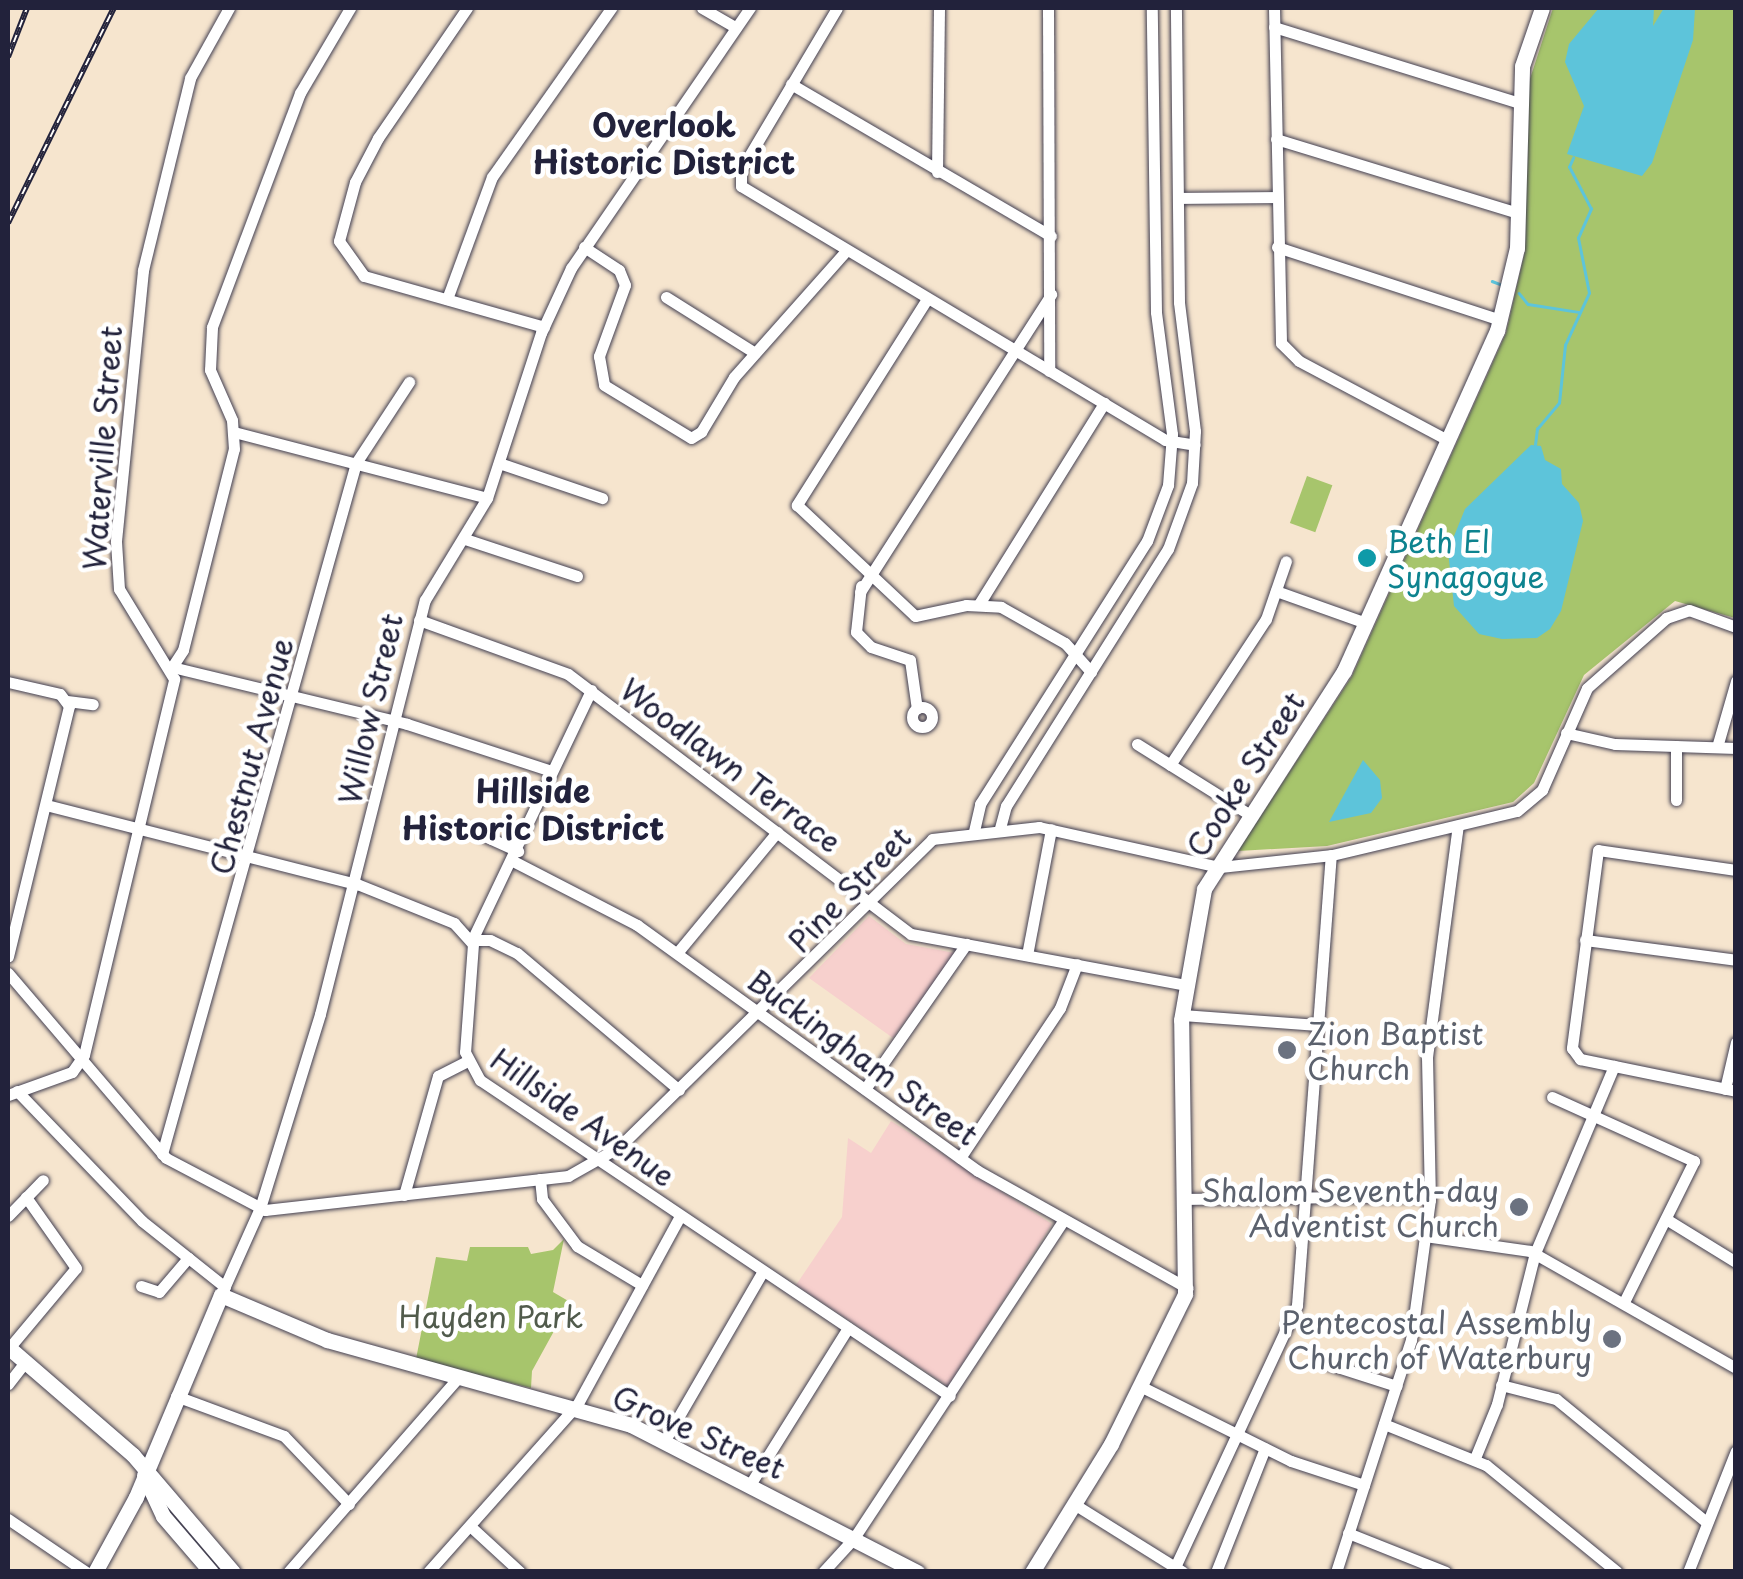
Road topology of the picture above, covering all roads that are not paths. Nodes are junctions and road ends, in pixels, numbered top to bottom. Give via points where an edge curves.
1 (229, 8) edge
2 (350, 8) edge
3 (467, 8) edge
4 (610, 8) edge
5 (702, 8) edge
6 (750, 8) edge
7 (837, 8) edge
8 (939, 8) edge
9 (1048, 8) edge
10 (1152, 8) edge
11 (1176, 8) edge
12 (1274, 8) edge
13 (1538, 9) edge
14 (1274, 26) junction
15 (736, 28) junction
16 (792, 84) junction
17 (1519, 103) junction
18 (1177, 109) junction
19 (1153, 110) junction
20 (1276, 139) junction
21 (937, 172) junction
22 (1276, 197) junction
23 (1178, 198) junction
24 (1518, 214) junction
25 (1051, 236) junction
26 (1277, 246) junction
27 (584, 247) junction
28 (846, 251) junction
29 (1156, 252) junction
30 (1179, 252) junction
31 (1052, 294) junction
32 (666, 298) dead end
33 (448, 299) junction
34 (926, 299) junction
35 (1501, 320) junction
36 (544, 327) junction
37 (1013, 350) junction
38 (755, 353) junction
39 (1049, 371) junction
40 (409, 382) dead end
41 (1188, 383) junction
42 (1165, 386) junction
43 (1104, 403) junction
44 (234, 432) junction
45 (1446, 439) junction
46 (1172, 443) junction
47 (1195, 445) junction
48 (356, 462) junction
49 (499, 463) junction
50 (487, 498) junction
51 (602, 498) dead end
52 (465, 539) junction
53 (1286, 561) dead end
54 (577, 576) dead end
55 (870, 576) junction
56 (1276, 591) junction
57 (979, 604) junction
58 (419, 620) junction
59 (1366, 623) junction
60 (1736, 627) edge
61 (1076, 654) junction
62 (172, 667) junction
63 (1091, 672) junction
64 (1736, 681) edge
65 (8, 682) edge
66 (591, 690) junction
67 (293, 694) junction
68 (68, 701) junction
69 (93, 704) dead end
70 (916, 708) dead end
71 (395, 720) junction
72 (1566, 734) junction
73 (1137, 744) dead end
74 (1676, 746) junction
75 (1717, 747) junction
76 (1736, 748) edge
77 (1170, 764) junction
78 (552, 772) junction
79 (1676, 800) dead end
80 (46, 805) junction
81 (1250, 816) junction
82 (1458, 826) junction
83 (139, 828) junction
84 (1000, 828) junction
85 (469, 829) dead end
86 (1050, 829) junction
87 (974, 831) junction
88 (778, 832) junction
89 (250, 854) junction
90 (1332, 855) junction
91 (516, 856) junction
92 (1216, 867) junction
93 (1736, 870) edge
94 (357, 884) junction
95 (868, 902) junction
96 (472, 940) junction
97 (1585, 940) junction
98 (966, 944) junction
99 (677, 954) junction
100 (1027, 955) junction
101 (8, 957) edge
102 (1736, 960) edge
103 (1077, 964) junction
104 (8, 974) edge
105 (1185, 985) junction
106 (759, 1014) junction
107 (1181, 1015) junction
108 (1316, 1025) junction
109 (1736, 1042) edge
110 (82, 1060) junction
111 (466, 1060) junction
112 (1614, 1066) junction
113 (680, 1090) junction
114 (865, 1090) junction
115 (1730, 1090) edge
116 (12, 1093) edge
117 (1552, 1097) dead end
118 (1594, 1116) junction
119 (162, 1154) junction
120 (960, 1158) junction
121 (599, 1162) junction
122 (540, 1179) junction
123 (42, 1180) dead end
124 (1304, 1194) junction
125 (404, 1195) junction
126 (1430, 1196) junction
127 (26, 1197) junction
128 (1185, 1199) junction
129 (260, 1208) junction
130 (8, 1216) edge
131 (680, 1216) junction
132 (1666, 1219) junction
133 (1064, 1220) junction
134 (1425, 1236) junction
135 (1534, 1253) junction
136 (188, 1258) junction
137 (1736, 1262) edge
138 (763, 1271) junction
139 (642, 1285) junction
140 (141, 1286) dead end
141 (1187, 1288) junction
142 (223, 1292) junction
143 (1624, 1302) junction
144 (848, 1328) junction
145 (8, 1347) edge
146 (25, 1362) junction
147 (1328, 1364) dead end
148 (1736, 1368) edge
149 (458, 1379) junction
150 (8, 1384) edge
151 (1502, 1385) junction
152 (1142, 1386) junction
153 (1397, 1386) junction
154 (176, 1396) junction
155 (950, 1396) junction
156 (574, 1408) junction
157 (1384, 1424) junction
158 (1237, 1434) junction
159 (664, 1440) junction
160 (1265, 1448) junction
161 (1736, 1450) edge
162 (1475, 1458) junction
163 (144, 1471) junction
164 (752, 1482) junction
165 (1364, 1485) junction
166 (349, 1504) junction
167 (1074, 1504) junction
168 (8, 1519) edge
169 (1705, 1521) junction
170 (470, 1526) junction
171 (1348, 1533) junction
172 (854, 1538) junction
173 (1691, 1568) edge
174 (1179, 1569) edge
175 (86, 1572) edge
176 (95, 1572) edge
177 (212, 1572) edge
178 (234, 1572) edge
179 (288, 1572) edge
180 (428, 1572) edge
181 (520, 1572) edge
182 (823, 1572) edge
183 (917, 1572) edge
184 (1032, 1572) edge
185 (1216, 1572) edge
186 (1336, 1572) edge
187 (1446, 1572) edge
188 (1616, 1572) edge

1 - 62 street, Waterville Street via 190,78 143,268 117,522 117,584
2 - 44 street via 300,92 212,327 210,370
3 - 33 street via 378,138 355,182 339,241 364,276
4 - 33 street via 492,177
5 - 15 street
6 - 15 street, Willow Street
7 - 16 street
8 - 21 street
9 - 25 street
10 - 19 street
11 - 18 street
12 - 14 street
13 - 17 main road, Cooke Street
14 - 17 street
14 - 20 street
15 - 27 street, Willow Street
16 - 21 street
16 - 28 street via 739,184
17 - 24 main road, Cooke Street
18 - 19 street
18 - 23 street
19 - 29 street
20 - 22 street
20 - 24 street
21 - 25 street
22 - 23 street
22 - 26 street
23 - 30 street
24 - 35 main road, Cooke Street
25 - 31 street
26 - 35 street
26 - 45 street via 1278,332 1285,351
27 - 36 street, Willow Street
27 - 38 street via 624,280 624,300 598,364 604,385 620,400 694,437
28 - 34 street
28 - 38 street
29 - 30 street
29 - 42 street
30 - 41 street
31 - 37 street
31 - 39 street
32 - 38 street
33 - 36 street
34 - 37 street
34 - 55 street via 797,499
35 - 45 main road, Cooke Street
36 - 49 street, Willow Street
37 - 39 street
37 - 55 street
39 - 43 street
40 - 48 street, Chestnut Avenue
41 - 42 street
41 - 47 street
42 - 46 street
43 - 46 street
43 - 57 street
44 - 48 street
44 - 62 street via 188,631
45 - 59 main road, Cooke Street
46 - 47 street
46 - 61 street via 1157,520
47 - 63 street via 1190,491 1173,541
48 - 50 street
48 - 67 street, Chestnut Avenue
49 - 50 street, Willow Street
49 - 51 street
50 - 52 street, Willow Street
52 - 54 street
52 - 58 street, Willow Street via 430,589
53 - 56 street
55 - 57 street via 918,618
55 - 70 street via 860,592 856,632 871,648 912,662
56 - 59 street
56 - 77 street via 1266,619
57 - 61 street via 1016,613
58 - 66 street, Woodlawn Terrace via 542,661
58 - 71 street, Willow Street
59 - 81 main road, Cooke Street via 1340,680
60 - 72 street, Pine Street via 1692,611 1674,612 1586,688
61 - 63 street
61 - 87 street via 980,804
62 - 67 street
62 - 83 street
63 - 84 street via 1006,806
64 - 75 street
65 - 68 street
66 - 78 street
66 - 88 street, Woodlawn Terrace
67 - 71 street
67 - 89 street, Chestnut Avenue
68 - 69 street
68 - 80 street
71 - 78 street
71 - 94 street, Willow Street
72 - 74 street
72 - 82 street, Pine Street via 1533,803
73 - 77 street
74 - 75 street
74 - 79 street
75 - 76 street
77 - 81 street
78 - 91 street
80 - 83 street
80 - 101 street
81 - 92 main road, Cooke Street
82 - 90 street, Pine Street
82 - 126 street via 1427,1057
83 - 89 street
83 - 110 street
84 - 86 street, Pine Street
84 - 87 street, Pine Street
85 - 91 street, Buckingham Street
86 - 92 street, Pine Street
86 - 100 street
87 - 95 street, Pine Street via 927,842
88 - 95 street, Woodlawn Terrace
88 - 99 street
89 - 94 street
89 - 119 street, Chestnut Avenue
90 - 92 street, Pine Street
90 - 108 street
91 - 96 street
91 - 99 street, Buckingham Street
92 - 105 main road, Cooke Street via 1204,889
93 - 97 street via 1598,850
94 - 96 street via 442,916
94 - 129 street, Willow Street
95 - 98 street, Woodlawn Terrace via 910,934
95 - 106 street, Pine Street
96 - 111 street, Hillside Avenue
96 - 113 street via 517,953
97 - 102 street
97 - 112 street via 1572,1054
98 - 100 street, Woodlawn Terrace
98 - 114 street
99 - 106 street, Buckingham Street
100 - 103 street, Woodlawn Terrace
103 - 105 street, Woodlawn Terrace
103 - 120 street via 1060,1008
104 - 110 street
105 - 107 main road, Cooke Street
106 - 113 street, Pine Street
106 - 114 street, Buckingham Street
107 - 108 street
107 - 128 main road, Cooke Street
108 - 124 street
109 - 115 street
110 - 116 street via 72,1072
110 - 119 street
111 - 121 street, Hillside Avenue via 487,1086
111 - 125 street via 438,1076
112 - 115 street
112 - 118 street
113 - 121 street, Pine Street
114 - 120 street, Buckingham Street
116 - 136 street
117 - 118 street
118 - 132 street via 1694,1161
118 - 135 street
119 - 129 street
120 - 133 street, Buckingham Street
121 - 122 street, Pine Street
121 - 131 street, Hillside Avenue
122 - 125 street, Pine Street
122 - 139 street via 542,1199 580,1249
123 - 127 street
124 - 126 street
124 - 128 street
124 - 158 street via 1297,1306
125 - 129 street, Pine Street via 282,1213
126 - 134 street
127 - 130 street
127 - 145 street via 76,1268
128 - 141 main road, Cooke Street
129 - 142 street, Willow Street
131 - 138 street, Hillside Avenue
131 - 139 street
132 - 137 street
132 - 143 street
133 - 141 street, Buckingham Street
133 - 155 street
134 - 135 street
134 - 153 street via 1411,1340
135 - 143 street
135 - 151 street
136 - 140 street via 158,1292
136 - 142 street
138 - 144 street, Hillside Avenue
138 - 159 street
139 - 156 street
141 - 152 main road, Cooke Street
142 - 149 main road, Grove Street via 317,1337
142 - 154 main road, Willow Street
143 - 148 street
144 - 155 street, Hillside Avenue
144 - 164 street
145 - 146 main road
146 - 150 street
146 - 163 main road
147 - 153 street
149 - 156 main road, Grove Street
149 - 166 street
151 - 162 street
151 - 169 street via 1556,1400
152 - 158 street
152 - 167 main road, Cooke Street
153 - 157 street
154 - 163 main road, Willow Street
154 - 166 street via 284,1436
155 - 172 street
156 - 159 main road, Grove Street
156 - 170 street
157 - 162 street
157 - 165 street
158 - 160 street
158 - 174 street
159 - 164 main road, Grove Street
160 - 165 street
160 - 185 street
161 - 169 street
162 - 188 street
163 - 176 main road, Willow Street
163 - 177 main road via 163,1516
163 - 178 main road
164 - 172 main road, Grove Street
165 - 171 street
166 - 179 street
167 - 174 street
167 - 184 main road, Cooke Street
168 - 175 street
169 - 173 street
170 - 180 street
170 - 181 street
171 - 186 street
171 - 187 street
172 - 182 street
172 - 183 main road, Grove Street

